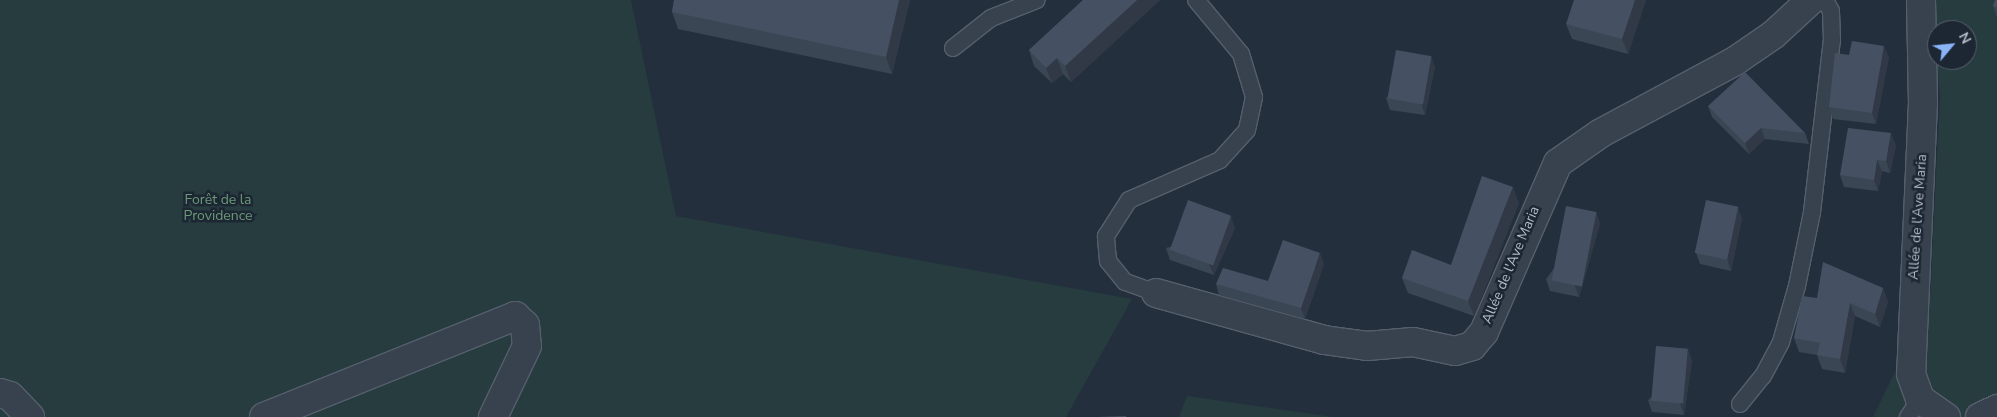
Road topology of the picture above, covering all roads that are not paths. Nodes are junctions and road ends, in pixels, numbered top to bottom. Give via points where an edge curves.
1 (1037, 0) edge
2 (1196, 0) edge
3 (1811, 0) edge
4 (1825, 0) edge
5 (1921, 0) edge
6 (953, 48) dead end
7 (1156, 293) joint
8 (0, 393) edge
9 (1740, 404) dead end
10 (1914, 408) edge
11 (1997, 409) edge
12 (30, 417) edge
13 (264, 417) edge
14 (493, 417) edge
15 (1946, 417) edge
16 (1980, 417) edge

1 - 6 lane via 991,18
2 - 7 lane via 1241,54 1254,97 1247,130 1220,160 1129,200 1106,236 1108,261 1125,282
3 - 7 street, Allée de l'Ave Maria via 1773,35 1734,61 1601,133 1558,163 1484,332 1472,346 1455,351 1413,342 1367,346 1324,340
4 - 9 lane via 1831,11 1832,40 1812,212 1797,286 1781,342 1763,376
5 - 10 street, Allée de l'Ave Maria via 1920,198 1910,325
8 - 12 street via 10,396
10 - 15 street, Allée de l'Ave Maria
11 - 16 street
13 - 14 street via 516,316 525,326 527,346

